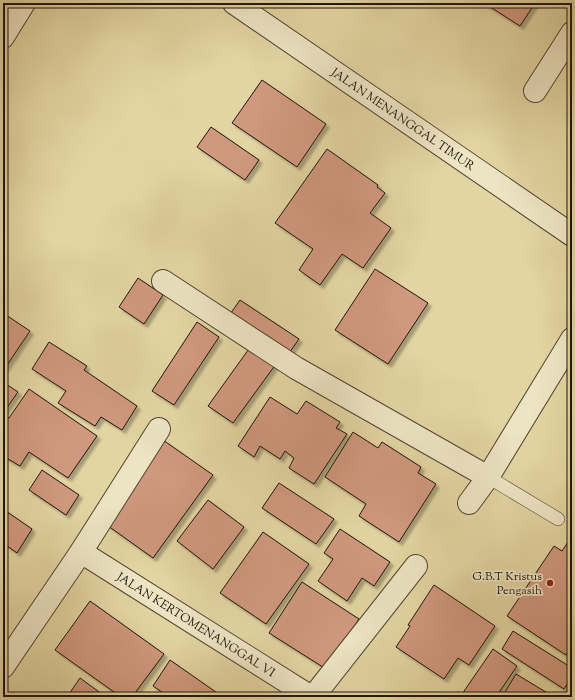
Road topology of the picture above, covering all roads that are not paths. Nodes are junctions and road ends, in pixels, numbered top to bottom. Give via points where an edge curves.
1 (24, 3) edge
2 (234, 3) edge
3 (572, 33) edge
4 (3, 37) edge
5 (535, 91) dead end
6 (572, 235) edge
7 (163, 281) dead end
8 (572, 339) edge
9 (159, 429) dead end
10 (488, 477) junction
11 (469, 503) dead end
12 (558, 519) dead end
13 (81, 552) junction
14 (416, 566) dead end
15 (3, 667) edge
16 (312, 697) edge

1 - 4 street
2 - 6 street, JALAN MENANGGAL TIMUR
3 - 5 street
7 - 10 street via 296,368
8 - 10 street
9 - 13 street
10 - 11 street
10 - 12 lane
13 - 15 street
13 - 16 street, JALAN KERTOMENANGGAL VI
14 - 16 street

